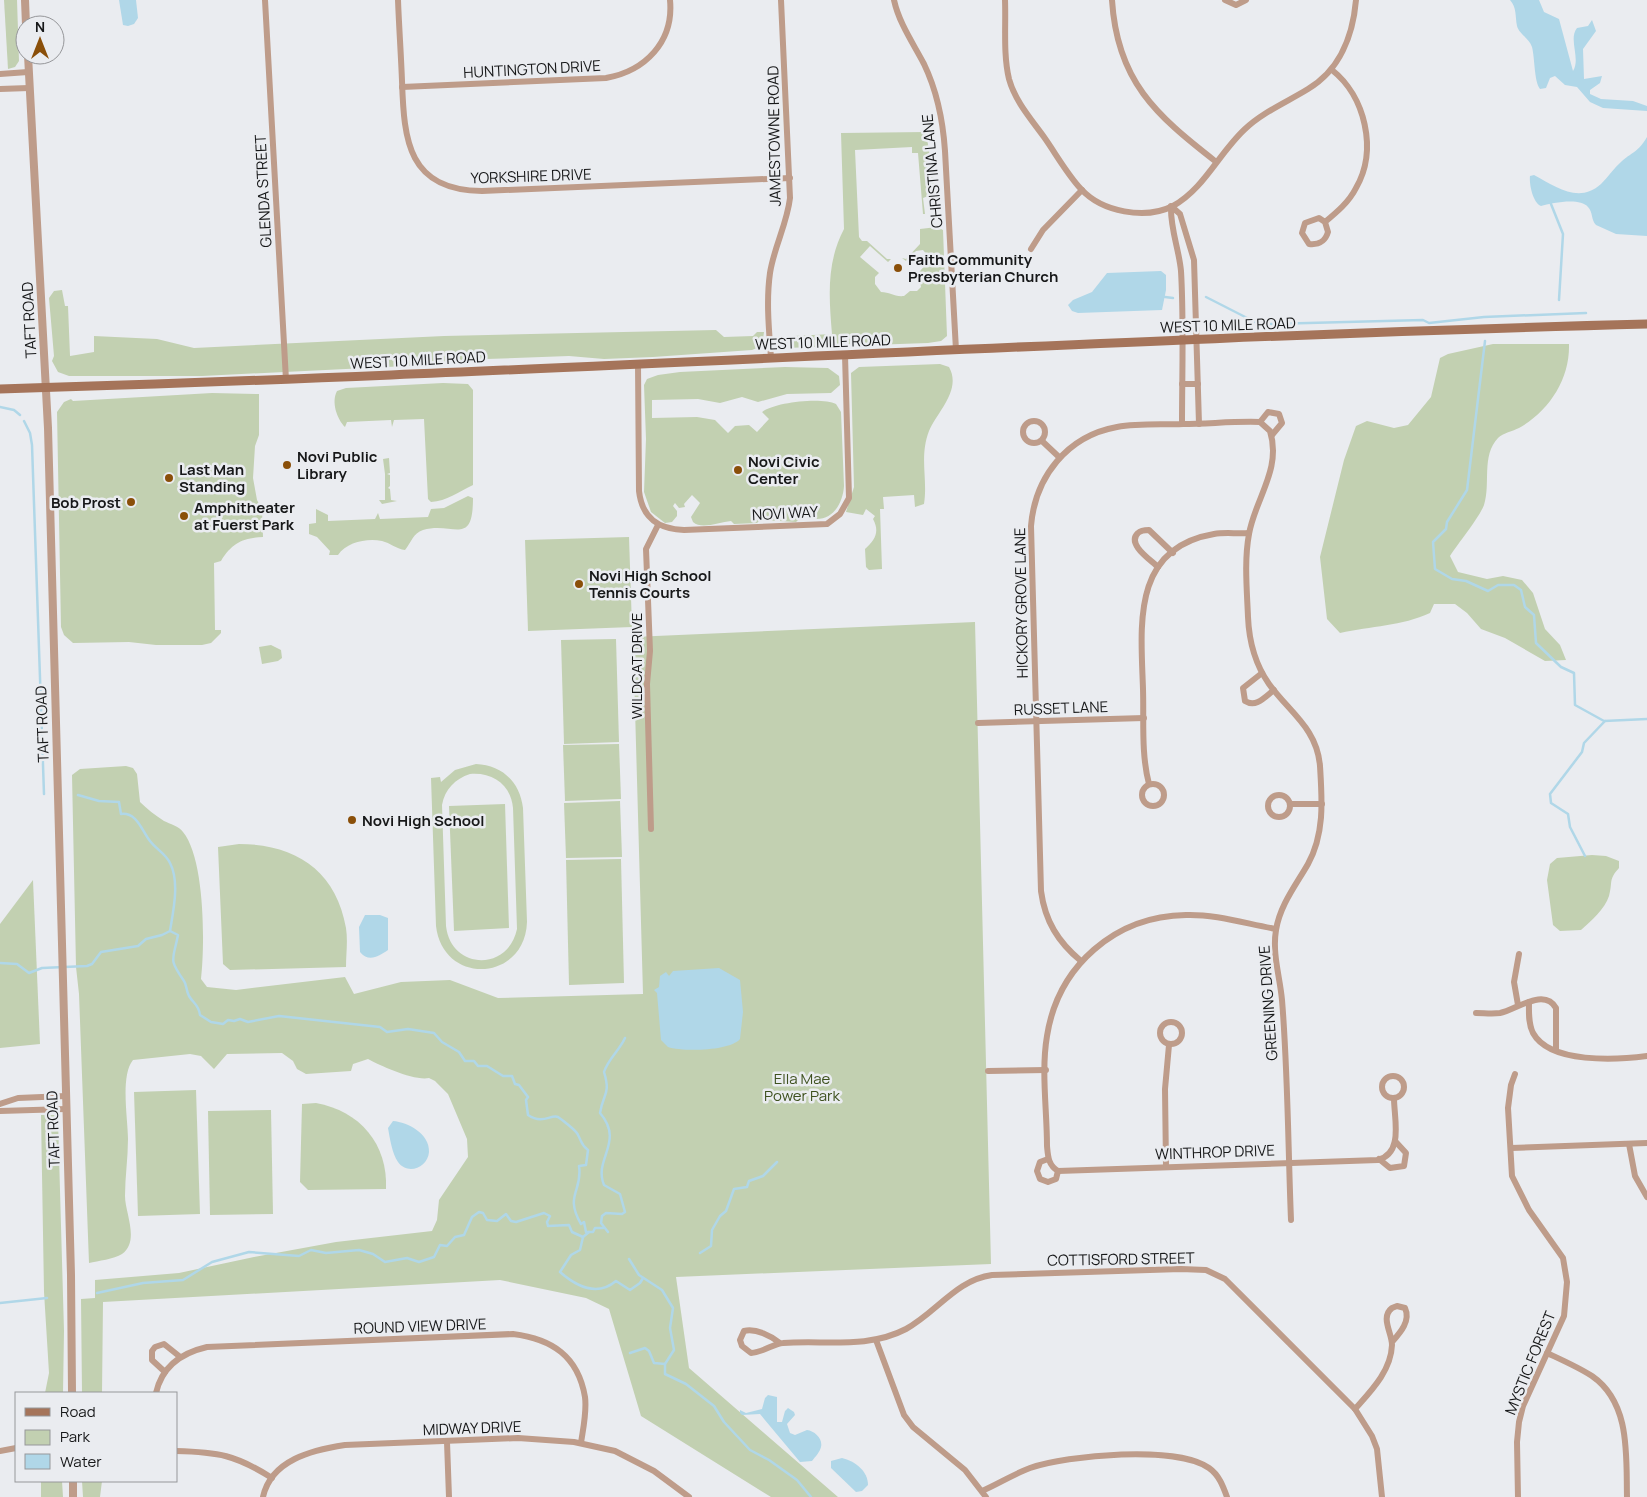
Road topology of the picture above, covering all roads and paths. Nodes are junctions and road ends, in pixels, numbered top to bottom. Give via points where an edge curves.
1 (25, 0) edge
2 (265, 0) edge
3 (398, 0) edge
4 (670, 0) edge
5 (781, 0) edge
6 (894, 0) edge
7 (1004, 0) edge
8 (1112, 0) edge
9 (1226, 0) edge
10 (1246, 0) edge
11 (1356, 0) edge
12 (26, 15) edge
13 (28, 65) edge
14 (1332, 70) junction
15 (28, 72) junction
16 (0, 74) edge
17 (402, 87) junction
18 (29, 88) junction
19 (0, 89) edge
20 (1215, 162) junction
21 (790, 178) junction
22 (1082, 190) junction
23 (1171, 206) junction
24 (1326, 222) junction
25 (1031, 249) dead end
26 (1195, 288) junction
27 (1182, 289) junction
28 (1647, 324) edge
29 (1196, 340) junction
30 (1182, 341) junction
31 (956, 350) junction
32 (845, 355) junction
33 (771, 358) junction
34 (638, 364) junction
35 (286, 380) junction
36 (1182, 384) junction
37 (1198, 384) junction
38 (46, 388) junction
39 (0, 389) edge
40 (1260, 422) junction
41 (1182, 424) junction
42 (1199, 424) junction
43 (1272, 435) junction
44 (1042, 441) dead end
45 (1059, 457) junction
46 (658, 525) junction
47 (1249, 534) junction
48 (1173, 552) junction
49 (1158, 567) junction
50 (1262, 673) junction
51 (1274, 690) junction
52 (1144, 718) junction
53 (1036, 722) junction
54 (978, 723) dead end
55 (1149, 784) dead end
56 (1290, 804) dead end
57 (1322, 804) junction
58 (651, 829) dead end
59 (1276, 929) junction
60 (1519, 954) dead end
61 (1080, 961) junction
62 (1528, 1002) junction
63 (1518, 1005) junction
64 (1476, 1013) dead end
65 (1169, 1045) dead end
66 (1556, 1050) junction
67 (1647, 1056) edge
68 (1046, 1070) junction
69 (988, 1071) dead end
70 (1515, 1074) dead end
71 (66, 1096) junction
72 (1394, 1098) dead end
73 (0, 1104) edge
74 (66, 1109) junction
75 (0, 1111) edge
76 (1395, 1142) junction
77 (1647, 1143) edge
78 (1629, 1144) junction
79 (1511, 1148) junction
80 (1048, 1159) junction
81 (1379, 1159) junction
82 (1288, 1162) junction
83 (1166, 1166) junction
84 (1055, 1170) junction
85 (1647, 1197) edge
86 (1290, 1220) dead end
87 (876, 1340) junction
88 (780, 1342) junction
89 (1392, 1342) junction
90 (1547, 1353) junction
91 (179, 1356) junction
92 (165, 1372) junction
93 (72, 1392) edge
94 (156, 1392) edge
95 (1355, 1409) junction
96 (447, 1442) junction
97 (581, 1444) junction
98 (178, 1451) edge
99 (272, 1478) junction
100 (72, 1482) edge
101 (984, 1494) edge
102 (73, 1497) edge
103 (262, 1497) edge
104 (449, 1497) edge
105 (688, 1497) edge
106 (1227, 1497) edge
107 (1382, 1497) edge
108 (1518, 1497) edge
109 (1627, 1497) edge

1 - 12 street
2 - 35 street, GLENDA STREET
3 - 17 street, YORKSHIRE DRIVE
4 - 17 street, HUNTINGTON DRIVE via 667,30 656,52 633,70 606,78
5 - 21 street, JAMESTOWNE ROAD
6 - 31 street, CHRISTINA LANE via 930,78 942,120
7 - 22 street via 1012,88
8 - 20 street via 1116,35 1131,74 1167,123
9 - 10 street via 1236,5
11 - 14 street via 1351,35
13 - 15 street, TAFT ROAD
14 - 20 street via 1311,88 1270,110 1245,129
14 - 24 street via 1346,83 1358,103 1365,128 1366,151 1365,165 1356,189
15 - 16 street
15 - 18 street, TAFT ROAD
17 - 21 street, YORKSHIRE DRIVE via 405,127 412,156 427,174 452,188 482,191
18 - 19 street
18 - 38 street, TAFT ROAD
20 - 23 street via 1199,185
21 - 33 street, JAMESTOWNE ROAD via 789,211 769,280
22 - 23 street via 1102,204 1128,212
22 - 25 street via 1043,230
23 - 26 street via 1180,214 1188,235 1194,260
23 - 27 street via 1170,219 1179,255
24 - 24 street via 1319,218 1305,223 1302,233 1309,244 1324,242 1328,232
26 - 27 street
26 - 29 street
27 - 30 street
28 - 29 main road, WEST 10 MILE ROAD
29 - 30 main road, WEST 10 MILE ROAD
29 - 37 street
30 - 31 main road, WEST 10 MILE ROAD
30 - 36 street
31 - 32 main road, WEST 10 MILE ROAD
32 - 33 main road, WEST 10 MILE ROAD
32 - 46 street, NOVI WAY via 850,489 840,514 827,524 806,526 684,530
33 - 34 main road, WEST 10 MILE ROAD
34 - 35 main road, WEST 10 MILE ROAD
34 - 46 street via 640,502 649,520
35 - 38 main road, WEST 10 MILE ROAD
36 - 37 street
36 - 41 street
37 - 42 street
38 - 39 main road, WEST 10 MILE ROAD
38 - 71 street, TAFT ROAD
40 - 42 street, HICKORY GROVE LANE
40 - 43 street
40 - 43 street, HICKORY GROVE LANE via 1268,412 1279,414 1282,423
41 - 42 street, HICKORY GROVE LANE
41 - 45 street, HICKORY GROVE LANE via 1126,426 1102,431
43 - 47 street, GREENING DRIVE via 1268,482
44 - 45 street
45 - 53 street, HICKORY GROVE LANE via 1039,490 1032,520
46 - 58 street, WILDCAT DRIVE via 646,549
47 - 48 street via 1207,536
47 - 50 street, GREENING DRIVE via 1248,628
48 - 49 street
48 - 49 street via 1149,530 1137,533 1137,546
49 - 52 street via 1147,588 1141,614
50 - 51 street, GREENING DRIVE
50 - 51 street via 1242,688 1245,701 1256,703
51 - 57 street, GREENING DRIVE via 1301,718 1314,742 1320,764
52 - 53 street, RUSSET LANE
52 - 55 street
53 - 54 street, RUSSET LANE
53 - 61 street, HICKORY GROVE LANE via 1042,898 1055,934
56 - 57 street
57 - 59 street, GREENING DRIVE via 1320,831 1313,853 1287,896
59 - 61 street via 1197,915 1160,917 1113,934
59 - 82 street, GREENING DRIVE
60 - 63 street via 1514,982
61 - 68 street via 1059,994 1049,1025
62 - 63 street
62 - 66 street via 1534,1034 1542,1044
62 - 66 street via 1546,1000 1555,1005
63 - 64 street via 1500,1013
65 - 83 street via 1165,1089
66 - 67 street via 1585,1058
68 - 69 street
68 - 80 street
70 - 79 street, MYSTIC FOREST via 1508,1108
71 - 73 street via 18,1098
71 - 74 street, TAFT ROAD
72 - 76 street
74 - 75 street
74 - 93 street, TAFT ROAD
76 - 81 street, WINTHROP DRIVE via 1392,1154
76 - 81 street, WINTHROP DRIVE via 1406,1153 1404,1166 1390,1168
77 - 78 street
78 - 79 street
78 - 85 street via 1635,1176
79 - 90 street, MYSTIC FOREST via 1512,1176 1518,1190 1563,1258 1567,1278 1564,1316
80 - 84 street
80 - 84 street via 1040,1162 1037,1171 1040,1179 1048,1182 1056,1179
81 - 82 street, WINTHROP DRIVE
82 - 83 street, WINTHROP DRIVE
82 - 86 street, GREENING DRIVE
83 - 84 street, WINTHROP DRIVE
87 - 88 street, COTTISFORD STREET
87 - 95 street, COTTISFORD STREET via 906,1329 962,1286 981,1276 1196,1269 1225,1279
87 - 101 street via 904,1415 913,1427 965,1470
88 - 88 street via 752,1330 744,1331 740,1340 751,1353 767,1350
89 - 89 street via 1406,1322 1408,1314 1402,1306 1392,1308 1387,1315
89 - 95 street via 1386,1368 1378,1383
90 - 108 street, MYSTIC FOREST via 1519,1422
90 - 109 street via 1592,1376 1618,1407 1625,1435
91 - 92 street, ROUND VIEW DRIVE
91 - 92 street via 164,1344 154,1347 152,1360
91 - 97 street, ROUND VIEW DRIVE via 207,1347 513,1334 530,1336 557,1348 568,1358 578,1375 585,1398
92 - 94 street, ROUND VIEW DRIVE
95 - 107 street, COTTISFORD STREET via 1377,1449
96 - 97 street, MIDWAY DRIVE via 518,1438
96 - 99 street, MIDWAY DRIVE via 344,1445 318,1449 292,1460
96 - 104 street
97 - 105 street, MIDWAY DRIVE via 615,1451 654,1471
98 - 99 street via 231,1456
99 - 103 street, MIDWAY DRIVE
100 - 102 street
101 - 106 street via 1029,1468 1062,1460 1137,1455 1178,1458 1201,1464 1217,1475

